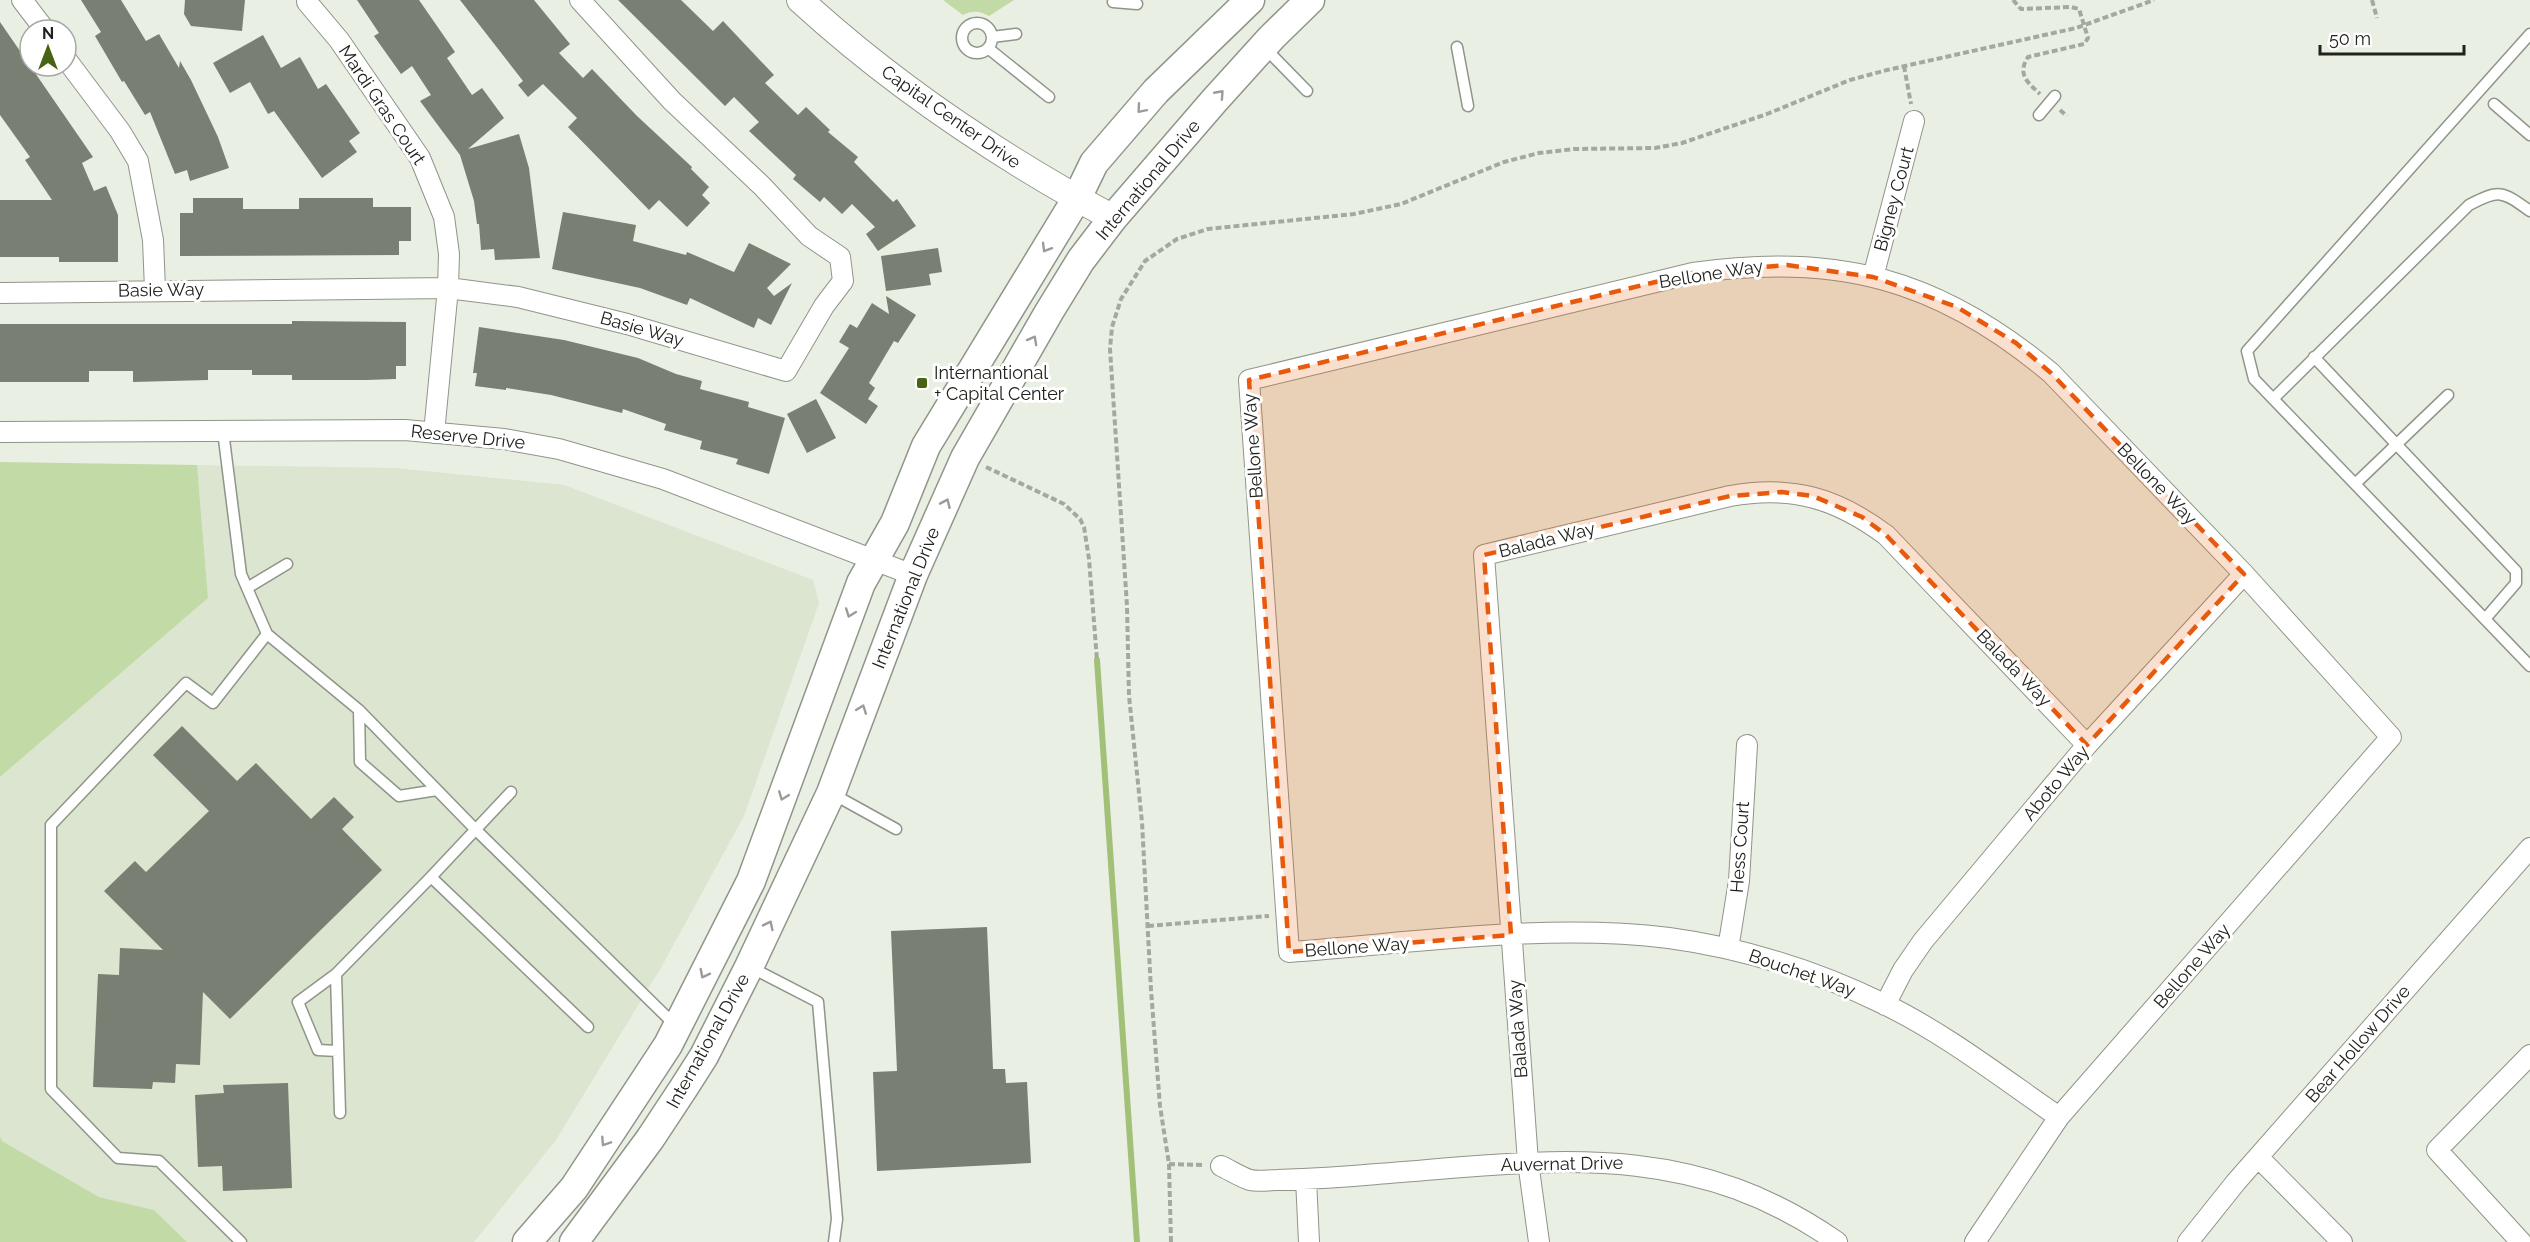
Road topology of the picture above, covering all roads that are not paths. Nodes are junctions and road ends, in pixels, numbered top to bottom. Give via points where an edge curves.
1 (22, 0) edge
2 (580, 0) edge
3 (800, 0) edge
4 (1310, 0) edge
5 (307, 2) dead end
6 (1113, 2) dead end
7 (1243, 2) edge
8 (1137, 4) dead end
9 (36, 18) edge
10 (1016, 34) dead end
11 (2530, 34) edge
12 (992, 37) junction
13 (1263, 47) junction
14 (1457, 47) dead end
15 (989, 49) junction
16 (78, 75) edge
17 (1306, 91) dead end
18 (1049, 97) dead end
19 (2053, 99) road end
20 (2494, 104) dead end
21 (1468, 106) dead end
22 (2039, 116) dead end
23 (1914, 121) road end
24 (2530, 135) edge
25 (1077, 198) junction
26 (2530, 211) edge
27 (1113, 218) junction
28 (1873, 277) junction
29 (448, 288) junction
30 (155, 290) junction
31 (0, 293) edge
32 (2314, 357) junction
33 (2448, 395) dead end
34 (2273, 399) junction
35 (223, 431) junction
36 (0, 432) edge
37 (434, 433) junction
38 (2396, 445) junction
39 (2355, 484) junction
40 (874, 560) junction
41 (287, 564) dead end
42 (2244, 574) junction
43 (913, 575) junction
44 (248, 588) junction
45 (2485, 619) junction
46 (267, 634) junction
47 (2530, 666) edge
48 (359, 710) junction
49 (1747, 745) dead end
50 (2087, 745) junction
51 (437, 790) junction
52 (511, 792) dead end
53 (831, 793) junction
54 (896, 829) dead end
55 (476, 830) junction
56 (2530, 848) edge
57 (431, 877) junction
58 (1511, 935) junction
59 (1728, 949) junction
60 (749, 967) junction
61 (336, 974) junction
62 (1885, 1005) junction
63 (588, 1027) dead end
64 (678, 1027) junction
65 (338, 1051) junction
66 (2530, 1055) edge
67 (340, 1113) dead end
68 (2059, 1117) junction
69 (2259, 1158) junction
70 (1528, 1162) junction
71 (1221, 1166) road end
72 (1305, 1179) junction
73 (241, 1242) edge
74 (527, 1242) edge
75 (574, 1242) edge
76 (834, 1242) edge
77 (1309, 1242) edge
78 (1539, 1242) edge
79 (1837, 1242) edge
80 (1975, 1242) edge
81 (2188, 1242) edge
82 (2342, 1242) edge
83 (2521, 1242) edge

1 - 9 street
2 - 29 street, Basie Way via 672,101 809,236 840,257 843,281 786,371 518,297
3 - 25 street, Capital Center Drive via 944,116
4 - 13 main road, International Drive
5 - 29 street, Mardi Gras Court via 339,40 420,158 444,217
6 - 8 lane
7 -> 25 main road, International Drive via 1149,99 1094,163
10 - 12 lane
11 - 34 lane via 2247,351 2254,379
12 - 15 lane
12 - 15 lane via 987,26 976,22 962,33 967,49 978,53
13 - 17 lane
27 -> 13 main road, International Drive
14 - 21 lane
15 - 18 lane
16 - 30 street via 138,161 153,240
19 - 22 lane
20 - 24 lane
23 - 28 street, Bigney Court
25 - 27 street, Capital Center Drive
25 -> 40 main road, International Drive via 926,446 895,523
26 - 32 lane via 2499,194 2490,193 2469,204
43 -> 27 main road, International Drive via 965,458 1054,303
28 - 42 street, Bellone Way via 1957,307 2016,343 2051,373
28 - 58 street, Bellone Way via 1787,265 1693,273 1249,380 1289,952
29 - 30 street, Basie Way
29 - 37 street, Mardi Gras Court
30 - 31 street, Basie Way
32 - 34 lane
32 - 38 lane
33 - 38 lane
34 - 39 lane
35 - 36 street, Reserve Drive
35 - 37 street, Reserve Drive
35 - 44 lane via 242,574
37 - 40 street, Reserve Drive via 504,439 613,463
38 - 39 lane
38 - 45 lane via 2516,571 2516,582
39 - 45 lane
40 - 43 street, Reserve Drive
40 -> 64 main road, International Drive via 861,583 751,881
41 - 44 lane
42 - 50 street, Aboto Way
42 - 68 street, Bellone Way via 2391,737
53 -> 43 main road, International Drive
44 - 46 lane
45 - 47 lane
46 - 48 lane
46 - 73 lane via 213,703 186,683 51,825 51,1089 118,1158 159,1161
48 - 51 lane
48 - 51 lane via 360,762 399,796
49 - 59 street, Hess Court via 1739,881
50 - 58 street, Balada Way via 1886,535 1862,517 1813,496 1752,492 1484,555
50 - 62 street, Aboto Way via 1923,941
51 - 55 lane
52 - 55 lane
53 - 54 lane
60 -> 53 main road, International Drive
55 - 57 lane
55 - 64 lane
56 - 69 street, Bear Hollow Drive
57 - 61 lane
57 - 63 lane
58 - 59 street, Bouchet Way via 1626,934
58 - 70 street, Balada Way
59 - 62 street, Bouchet Way via 1830,980
60 - 75 main road, International Drive via 683,1089 644,1149
60 - 76 lane via 818,1002 837,1219
61 - 65 lane
61 - 65 lane via 298,1002 318,1050
62 - 68 street, Bouchet Way via 1934,1032
64 -> 74 main road, International Drive via 574,1188
65 - 67 lane
66 - 83 street via 2437,1150
68 - 80 street, Bellone Way
69 - 81 street, Bear Hollow Drive
69 - 82 street
70 - 72 street, Auvernat Drive
70 - 78 street, Balada Way
70 - 79 street, Auvernat Drive via 1628,1163 1676,1171 1770,1202
71 - 72 street, Auvernat Drive via 1250,1180
72 - 77 street

